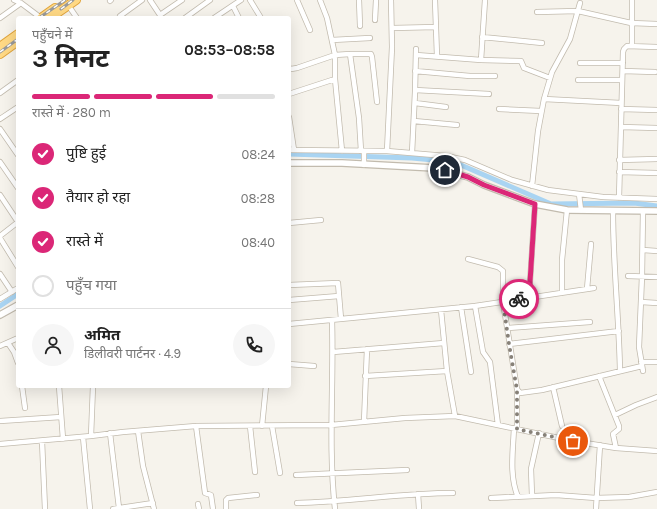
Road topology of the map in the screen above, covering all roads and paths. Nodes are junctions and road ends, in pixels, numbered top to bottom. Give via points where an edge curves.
1 (14, 0) edge
2 (76, 0) edge
3 (142, 0) edge
4 (150, 0) edge
5 (182, 0) edge
6 (210, 0) edge
7 (241, 0) edge
8 (250, 0) edge
9 (297, 0) edge
10 (320, 0) edge
11 (359, 0) edge
12 (376, 0) edge
13 (392, 0) edge
14 (435, 0) edge
15 (485, 0) edge
16 (632, 0) edge
17 (21, 3) junction
18 (67, 3) edge
19 (580, 3) dead end
20 (233, 6) junction
21 (578, 11) junction
22 (537, 12) dead end
23 (38, 16) edge
24 (44, 16) edge
25 (52, 16) edge
26 (76, 16) edge
27 (120, 16) dead end
28 (160, 16) edge
29 (162, 16) edge
30 (188, 16) edge
31 (217, 16) edge
32 (238, 16) edge
33 (260, 16) edge
34 (0, 18) edge
35 (375, 20) dead end
36 (632, 23) junction
37 (657, 24) edge
38 (360, 26) dead end
39 (436, 27) junction
40 (393, 28) junction
41 (310, 30) dead end
42 (16, 35) edge
43 (482, 37) junction
44 (370, 38) dead end
45 (332, 40) junction
46 (16, 42) edge
47 (542, 42) dead end
48 (632, 45) junction
49 (0, 47) edge
50 (657, 47) edge
51 (416, 48) dead end
52 (0, 54) edge
53 (350, 54) junction
54 (335, 55) junction
55 (416, 55) junction
56 (437, 56) junction
57 (481, 60) junction
58 (580, 63) dead end
59 (623, 63) junction
60 (291, 69) edge
61 (415, 71) junction
62 (623, 71) junction
63 (655, 72) dead end
64 (495, 76) dead end
65 (550, 78) junction
66 (335, 79) junction
67 (578, 80) dead end
68 (622, 80) junction
69 (16, 81) edge
70 (415, 90) junction
71 (0, 93) edge
72 (291, 93) edge
73 (489, 94) dead end
74 (544, 99) junction
75 (377, 102) dead end
76 (415, 103) junction
77 (621, 106) junction
78 (446, 107) dead end
79 (16, 108) edge
80 (499, 109) dead end
81 (657, 110) edge
82 (541, 111) junction
83 (0, 119) edge
84 (414, 121) junction
85 (456, 125) dead end
86 (621, 127) junction
87 (657, 128) edge
88 (0, 129) edge
89 (291, 150) edge
90 (342, 151) junction
91 (387, 151) junction
92 (16, 152) edge
93 (412, 153) junction
94 (363, 154) junction
95 (657, 159) edge
96 (620, 160) junction
97 (0, 162) edge
98 (291, 163) edge
99 (364, 164) junction
100 (619, 172) junction
101 (657, 173) edge
102 (16, 185) edge
103 (532, 186) junction
104 (0, 196) edge
105 (580, 196) junction
106 (619, 198) junction
107 (657, 198) edge
108 (535, 204) junction
109 (580, 208) junction
110 (567, 210) junction
111 (613, 211) junction
112 (643, 211) junction
113 (657, 211) edge
114 (16, 219) edge
115 (321, 220) dead end
116 (291, 223) edge
117 (16, 224) edge
118 (0, 237) edge
119 (591, 244) dead end
120 (643, 250) junction
121 (657, 251) edge
122 (468, 259) dead end
123 (16, 264) edge
124 (0, 274) edge
125 (628, 276) dead end
126 (642, 276) junction
127 (657, 277) edge
128 (291, 285) edge
129 (594, 288) dead end
130 (16, 289) edge
131 (587, 290) junction
132 (12, 292) junction
133 (562, 293) junction
134 (339, 296) junction
135 (529, 298) junction
136 (0, 299) edge
137 (291, 300) edge
138 (503, 302) junction
139 (641, 302) junction
140 (657, 303) edge
141 (16, 306) edge
142 (475, 306) junction
143 (461, 307) junction
144 (441, 310) junction
145 (0, 315) edge
146 (341, 319) junction
147 (332, 320) junction
148 (590, 322) dead end
149 (291, 324) edge
150 (507, 328) junction
151 (619, 331) junction
152 (16, 339) edge
153 (8, 343) junction
154 (444, 343) junction
155 (509, 344) junction
156 (0, 346) edge
157 (367, 349) junction
158 (333, 352) junction
159 (16, 357) edge
160 (657, 362) edge
161 (291, 364) edge
162 (314, 366) dead end
163 (642, 366) junction
164 (657, 368) edge
165 (447, 371) junction
166 (620, 371) junction
167 (471, 372) dead end
168 (366, 376) junction
169 (599, 376) junction
170 (554, 387) junction
171 (22, 388) edge
172 (59, 388) edge
173 (93, 388) edge
174 (266, 388) edge
175 (517, 390) junction
176 (657, 397) edge
177 (25, 408) dead end
178 (615, 415) junction
179 (455, 416) junction
180 (60, 418) junction
181 (0, 420) edge
182 (364, 422) junction
183 (331, 425) junction
184 (498, 425) junction
185 (196, 426) junction
186 (250, 426) junction
187 (262, 426) junction
188 (272, 426) junction
189 (562, 426) dead end
190 (516, 429) junction
191 (138, 431) junction
192 (110, 433) junction
193 (538, 433) junction
194 (91, 436) junction
195 (83, 437) junction
196 (63, 439) junction
197 (42, 441) junction
198 (0, 444) edge
199 (600, 445) junction
200 (616, 448) junction
201 (657, 450) edge
202 (407, 470) dead end
203 (255, 472) dead end
204 (280, 473) dead end
205 (332, 473) junction
206 (296, 475) dead end
207 (657, 492) edge
208 (453, 493) dead end
209 (418, 494) junction
210 (257, 495) dead end
211 (532, 496) junction
212 (518, 497) junction
213 (491, 498) dead end
214 (596, 498) junction
215 (334, 502) junction
216 (153, 503) junction
217 (297, 503) dead end
218 (119, 508) edge
219 (45, 509) edge
220 (90, 509) edge
221 (113, 509) edge
222 (154, 509) edge
223 (213, 509) edge
224 (226, 509) edge
225 (335, 509) edge
226 (419, 509) edge
227 (596, 509) edge

1 - 17 street
2 - 18 highway
3 - 27 street
4 - 28 street
5 - 29 street
6 - 30 street
7 - 20 street
8 - 33 street
9 - 41 street
10 - 45 street
11 - 38 street
12 - 35 street
13 - 40 street
14 - 39 street
15 - 43 street
16 - 36 street
17 - 23 street
17 - 34 street
18 - 24 highway
18 - 25 highway
18 - 26 street
19 - 21 street
20 - 31 street
20 - 32 street
21 - 22 street
21 - 36 street
21 - 65 street via 570,39
36 - 37 street
36 - 48 street
39 - 40 street
39 - 56 street
40 - 91 street
42 - 49 highway
43 - 47 street
43 - 57 street
44 - 45 street
45 - 54 street
46 - 52 highway
48 - 50 street
48 - 59 street via 624,49
51 - 55 street
53 - 54 street
53 - 75 street via 372,55
53 - 94 street
54 - 60 street
54 - 66 street
55 - 56 street
55 - 61 street
56 - 57 street
57 - 65 street via 521,61 524,68
58 - 59 street
59 - 62 street
61 - 64 street
61 - 70 street
62 - 63 street
62 - 68 street
65 - 74 street
66 - 72 street
66 - 90 street
67 - 68 street
68 - 77 street
69 - 71 street
70 - 73 street
70 - 76 street
74 - 77 street
74 - 82 street
76 - 78 street
76 - 84 street
77 - 81 street
77 - 86 street
79 - 83 street
80 - 82 street
82 - 103 street
84 - 85 street
84 - 93 street
86 - 87 street
86 - 96 street
88 - 92 street
89 - 90 street
90 - 94 street
91 - 93 street
91 - 94 street
93 - 103 street via 465,160
94 - 99 street
95 - 96 street
96 - 100 street
97 - 102 street
98 - 99 street
99 - 108 street via 445,170
100 - 101 street
100 - 106 street
103 - 105 street
104 - 114 street
105 - 106 street
105 - 109 street
106 - 107 street
108 - 110 street
108 - 135 street
109 - 110 street
109 - 111 street
110 - 133 street
111 - 112 street
111 - 151 street
112 - 113 street
112 - 120 street
115 - 116 street
117 - 118 street
118 - 123 street
119 - 131 street
120 - 121 street
120 - 126 street
122 - 138 street via 501,269 504,276
124 - 132 street
125 - 126 street
126 - 127 street
126 - 139 street
128 - 134 street via 338,283
129 - 131 street
130 - 132 street
131 - 133 street
132 - 136 street
133 - 135 street
134 - 137 street
134 - 146 street
135 - 138 street
138 - 142 street
138 - 150 street
139 - 140 street
139 - 163 street via 639,346
141 - 145 street
142 - 143 street
142 - 184 street via 483,352 490,362
143 - 144 street
143 - 167 street
144 - 146 street
144 - 154 street
146 - 147 street
147 - 149 street
147 - 158 street
148 - 150 street
150 - 155 street
151 - 155 street
151 - 166 street
152 - 153 street
153 - 156 street
153 - 159 street
154 - 157 street
154 - 165 street
155 - 175 street
157 - 158 street
157 - 168 street
158 - 183 street
160 - 163 street
160 - 164 street
161 - 162 street
163 - 166 street
165 - 168 street
165 - 179 street
166 - 169 street
168 - 182 street
169 - 170 street
169 - 178 street
170 - 175 street via 524,393
170 - 189 street
171 - 177 street
172 - 180 street
173 - 194 street
174 - 187 street
175 - 190 street
176 - 178 street
178 - 200 street via 619,428 613,434
179 - 182 street
179 - 184 street
180 - 181 street
180 - 196 street
182 - 183 street
183 - 188 street
183 - 205 street
184 - 190 street
185 - 186 street
185 - 191 street
185 - 223 street via 205,492 211,495
186 - 187 street
186 - 203 street
187 - 188 street
188 - 204 street
190 - 193 street
190 - 212 street via 512,462 514,486
191 - 192 street
191 - 216 street via 143,466
192 - 194 street
192 - 218 street
193 - 199 street
193 - 211 street via 531,469
194 - 195 street
195 - 196 street
195 - 220 street
196 - 197 street
197 - 198 street
197 - 219 street
199 - 200 street
199 - 214 street
200 - 201 street
202 - 205 street
205 - 206 street
205 - 215 street
207 - 214 street via 629,497
208 - 209 street
209 - 215 street
209 - 226 street
210 - 224 street via 228,498
211 - 212 street
211 - 214 street
212 - 213 street
214 - 227 street
215 - 217 street
215 - 225 street
216 - 218 street
216 - 222 street
218 - 221 street

